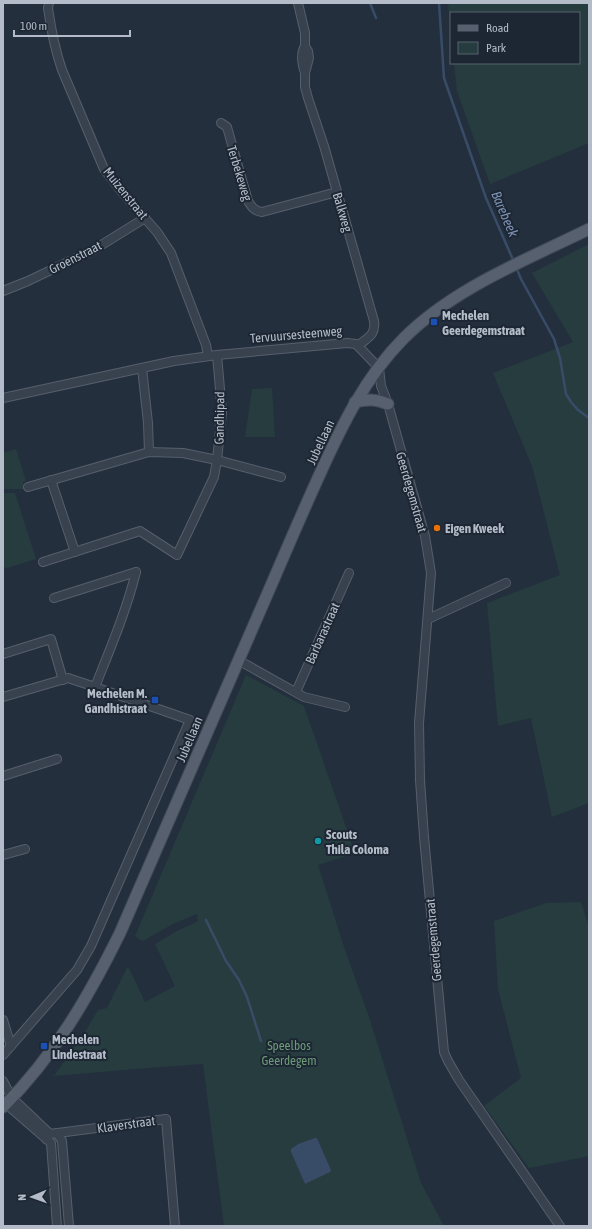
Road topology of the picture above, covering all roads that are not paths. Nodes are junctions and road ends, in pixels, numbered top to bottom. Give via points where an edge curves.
1 (49, 3) edge
2 (298, 3) edge
3 (221, 122) dead end
4 (337, 192) junction
5 (145, 218) junction
6 (589, 229) edge
7 (3, 292) edge
8 (358, 346) junction
9 (217, 355) junction
10 (208, 356) junction
11 (142, 368) junction
12 (379, 368) junction
13 (3, 398) edge
14 (355, 402) junction
15 (388, 404) junction
16 (149, 452) junction
17 (217, 460) junction
18 (281, 477) dead end
19 (51, 480) junction
20 (28, 487) dead end
21 (75, 552) junction
22 (43, 562) dead end
23 (349, 573) dead end
24 (506, 583) dead end
25 (54, 598) dead end
26 (428, 619) junction
27 (3, 654) edge
28 (238, 660) junction
29 (63, 680) junction
30 (95, 687) junction
31 (296, 692) junction
32 (3, 698) edge
33 (346, 707) dead end
34 (57, 759) dead end
35 (3, 776) edge
36 (25, 849) dead end
37 (3, 855) edge
38 (3, 1020) edge
39 (11, 1046) junction
40 (3, 1055) edge
41 (3, 1081) edge
42 (7, 1103) edge
43 (51, 1135) junction
44 (57, 1226) edge
45 (69, 1226) edge
46 (175, 1226) edge
47 (560, 1226) edge

1 - 5 street, Muizenstraat via 52,39 57,57 104,169
2 - 4 street, Balkweg via 305,33 305,46 310,58 305,73 305,87
3 - 4 street, Terbekeweg via 227,127 248,200 256,211 262,212
4 - 8 street, Balkweg via 375,328
5 - 7 street, Groenstraat via 95,249
5 - 10 street, Muizenstraat via 171,254
6 - 12 main road via 505,269 442,306 405,336 386,356
8 - 9 street, Tervuursesteenweg via 347,343
8 - 12 street, Tervuursesteenweg
9 - 10 street, Tervuursesteenweg
9 - 17 street, Gandhipad via 222,412
10 - 11 street, Tervuursesteenweg
11 - 13 street, Tervuursesteenweg
11 - 16 street
12 - 14 main road, Jubellaan
12 - 15 street, Geerdegemstraat via 381,386
14 - 15 main road via 373,400
14 - 28 main road, Jubellaan via 334,443
15 - 26 street, Geerdegemstraat via 425,536 431,572
16 - 17 street, Gandhipad via 183,453
16 - 19 street, Gandhipad
17 - 18 street
17 - 21 street via 214,477 177,555 140,531
19 - 20 street, Gandhipad
19 - 21 street
21 - 22 street
23 - 31 street, Barbarastraat
24 - 26 street
25 - 30 street via 136,572 124,613
26 - 47 street, Geerdegemstraat via 419,723 420,780 444,1052 458,1080
27 - 29 street via 51,639
28 - 31 street
28 - 42 main road, Jubellaan via 120,933 93,987 62,1037 26,1084
29 - 30 street via 68,678
29 - 32 street
30 - 39 street via 190,720 91,946 77,970
31 - 33 street via 304,697
34 - 35 street
36 - 37 street
38 - 39 street
39 - 40 street
41 - 42 street
42 - 43 street
43 - 44 street
43 - 45 street via 62,1141
43 - 46 street, Klaverstraat via 166,1119

